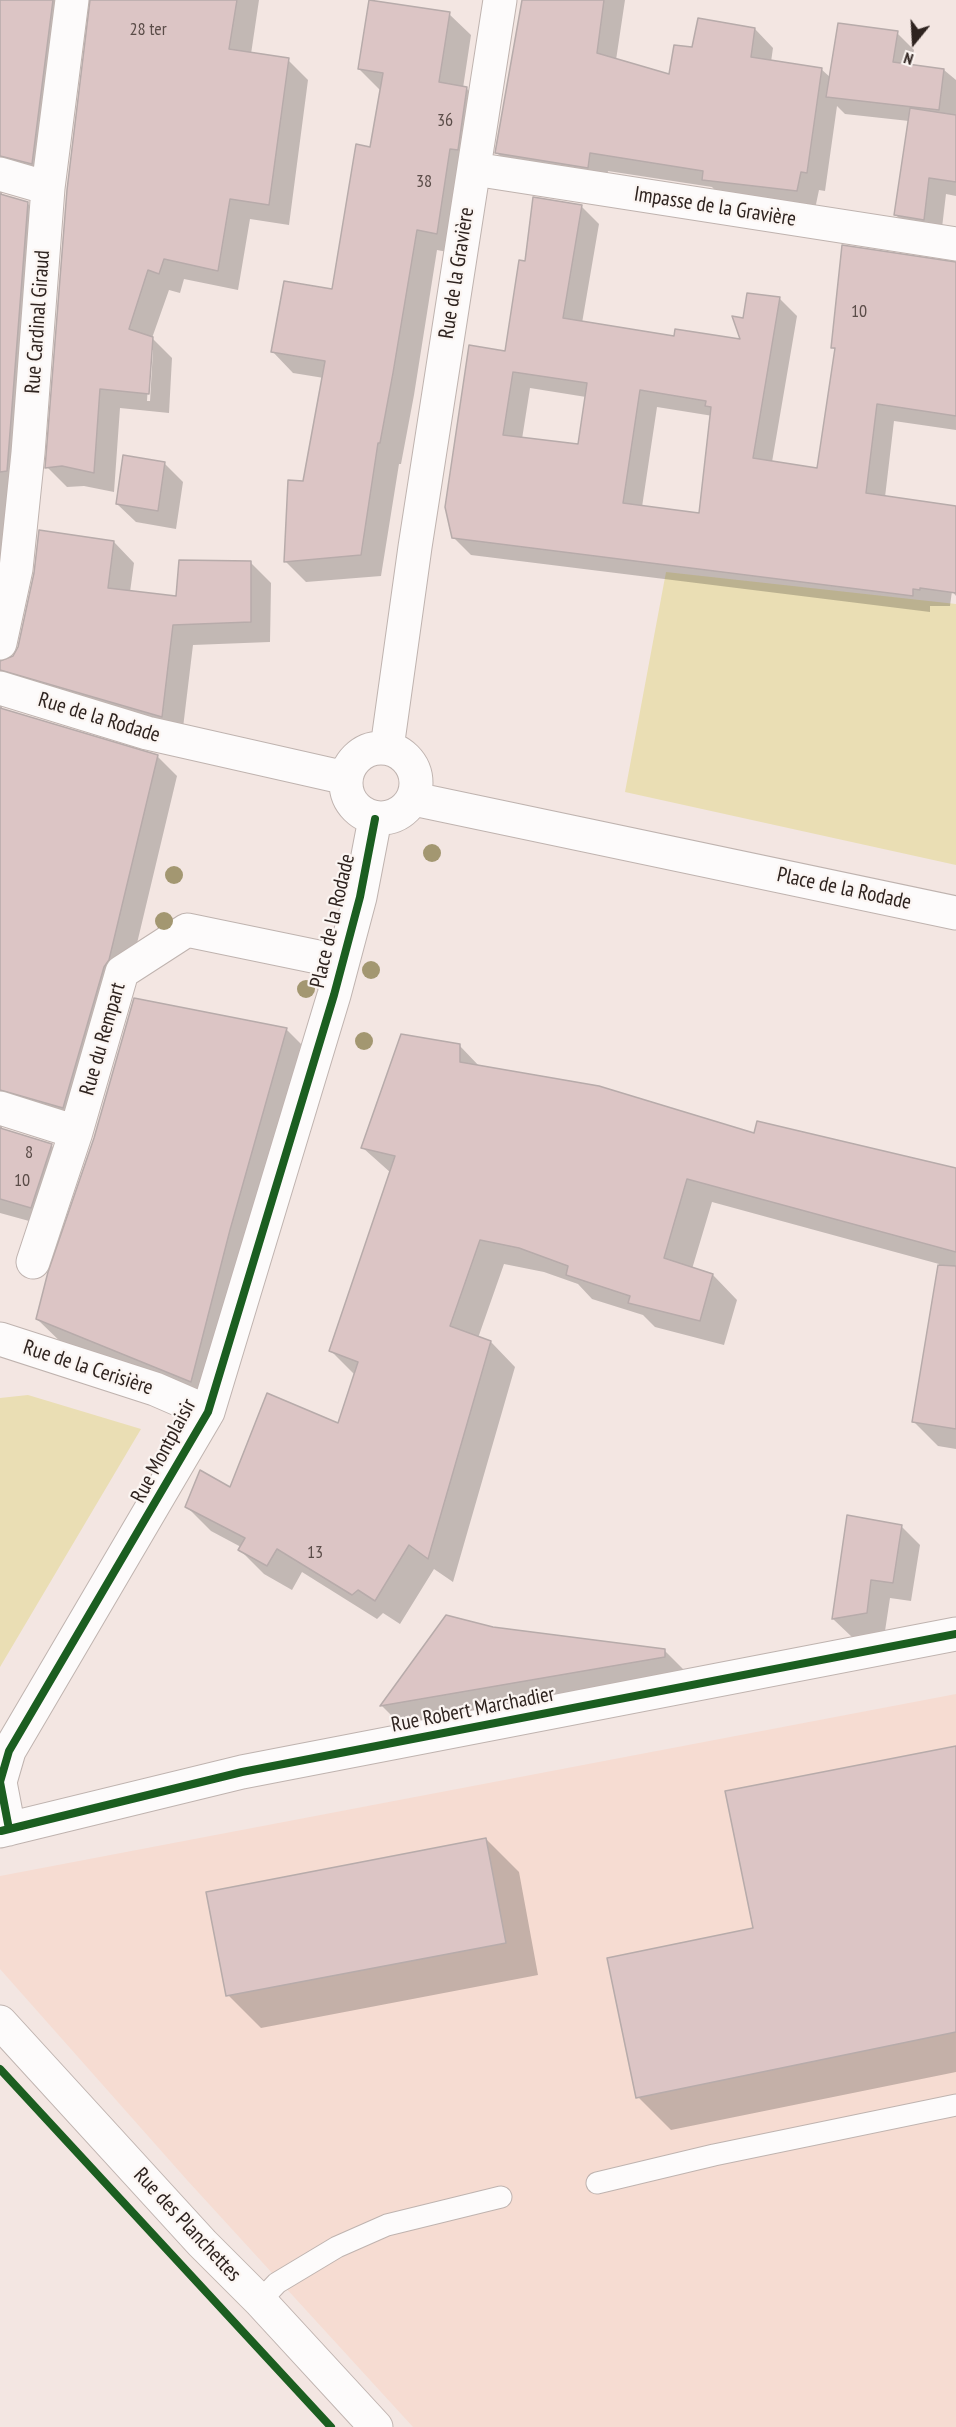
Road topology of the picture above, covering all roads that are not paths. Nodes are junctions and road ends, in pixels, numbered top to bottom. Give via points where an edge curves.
1 (72, 0) edge
2 (500, 0) edge
3 (474, 169) junction
4 (0, 174) edge
5 (48, 188) junction
6 (956, 244) edge
7 (0, 643) edge
8 (0, 688) edge
9 (387, 748) junction
10 (346, 778) junction
11 (414, 799) junction
12 (375, 819) junction
13 (956, 913) edge
14 (342, 962) junction
15 (324, 1030) joint
16 (0, 1108) edge
17 (76, 1132) junction
18 (33, 1262) dead end
19 (0, 1339) edge
20 (208, 1412) junction
21 (956, 1634) edge
22 (5, 1830) edge
23 (0, 2022) edge
24 (956, 2105) edge
25 (597, 2183) dead end
26 (501, 2197) dead end
27 (260, 2301) junction
28 (376, 2427) edge

1 - 5 street, Rue Cardinal Giraud
2 - 3 street, Rue de la Gravière
3 - 6 street, Impasse de la Gravière
3 - 9 street, Rue de la Gravière
4 - 5 street
5 - 7 street, Rue Cardinal Giraud via 28,453 15,569
8 - 10 street, Rue de la Rodade via 198,746
9 - 10 street via 368,750 353,761
9 - 11 street via 402,754 413,766 418,782
10 - 12 street via 347,796 358,811
11 - 12 street via 398,816
11 - 13 street, Place de la Rodade
12 - 14 street, Place de la Rodade
14 - 15 street, Place de la Rodade
14 - 17 street, Rue du Rempart via 187,930 122,972
15 - 20 street, Rue Montplaisir
16 - 17 street
17 - 18 street, Rue du Rempart
19 - 20 street, Rue de la Cerisière via 155,1389
20 - 22 street, Rue Montplaisir via 9,1751 0,1782
21 - 22 street, Rue Robert Marchadier via 242,1772
23 - 27 street, Rue des Planchettes
24 - 25 lane
26 - 27 lane via 387,2225 337,2247 277,2283
27 - 28 street, Rue des Planchettes

